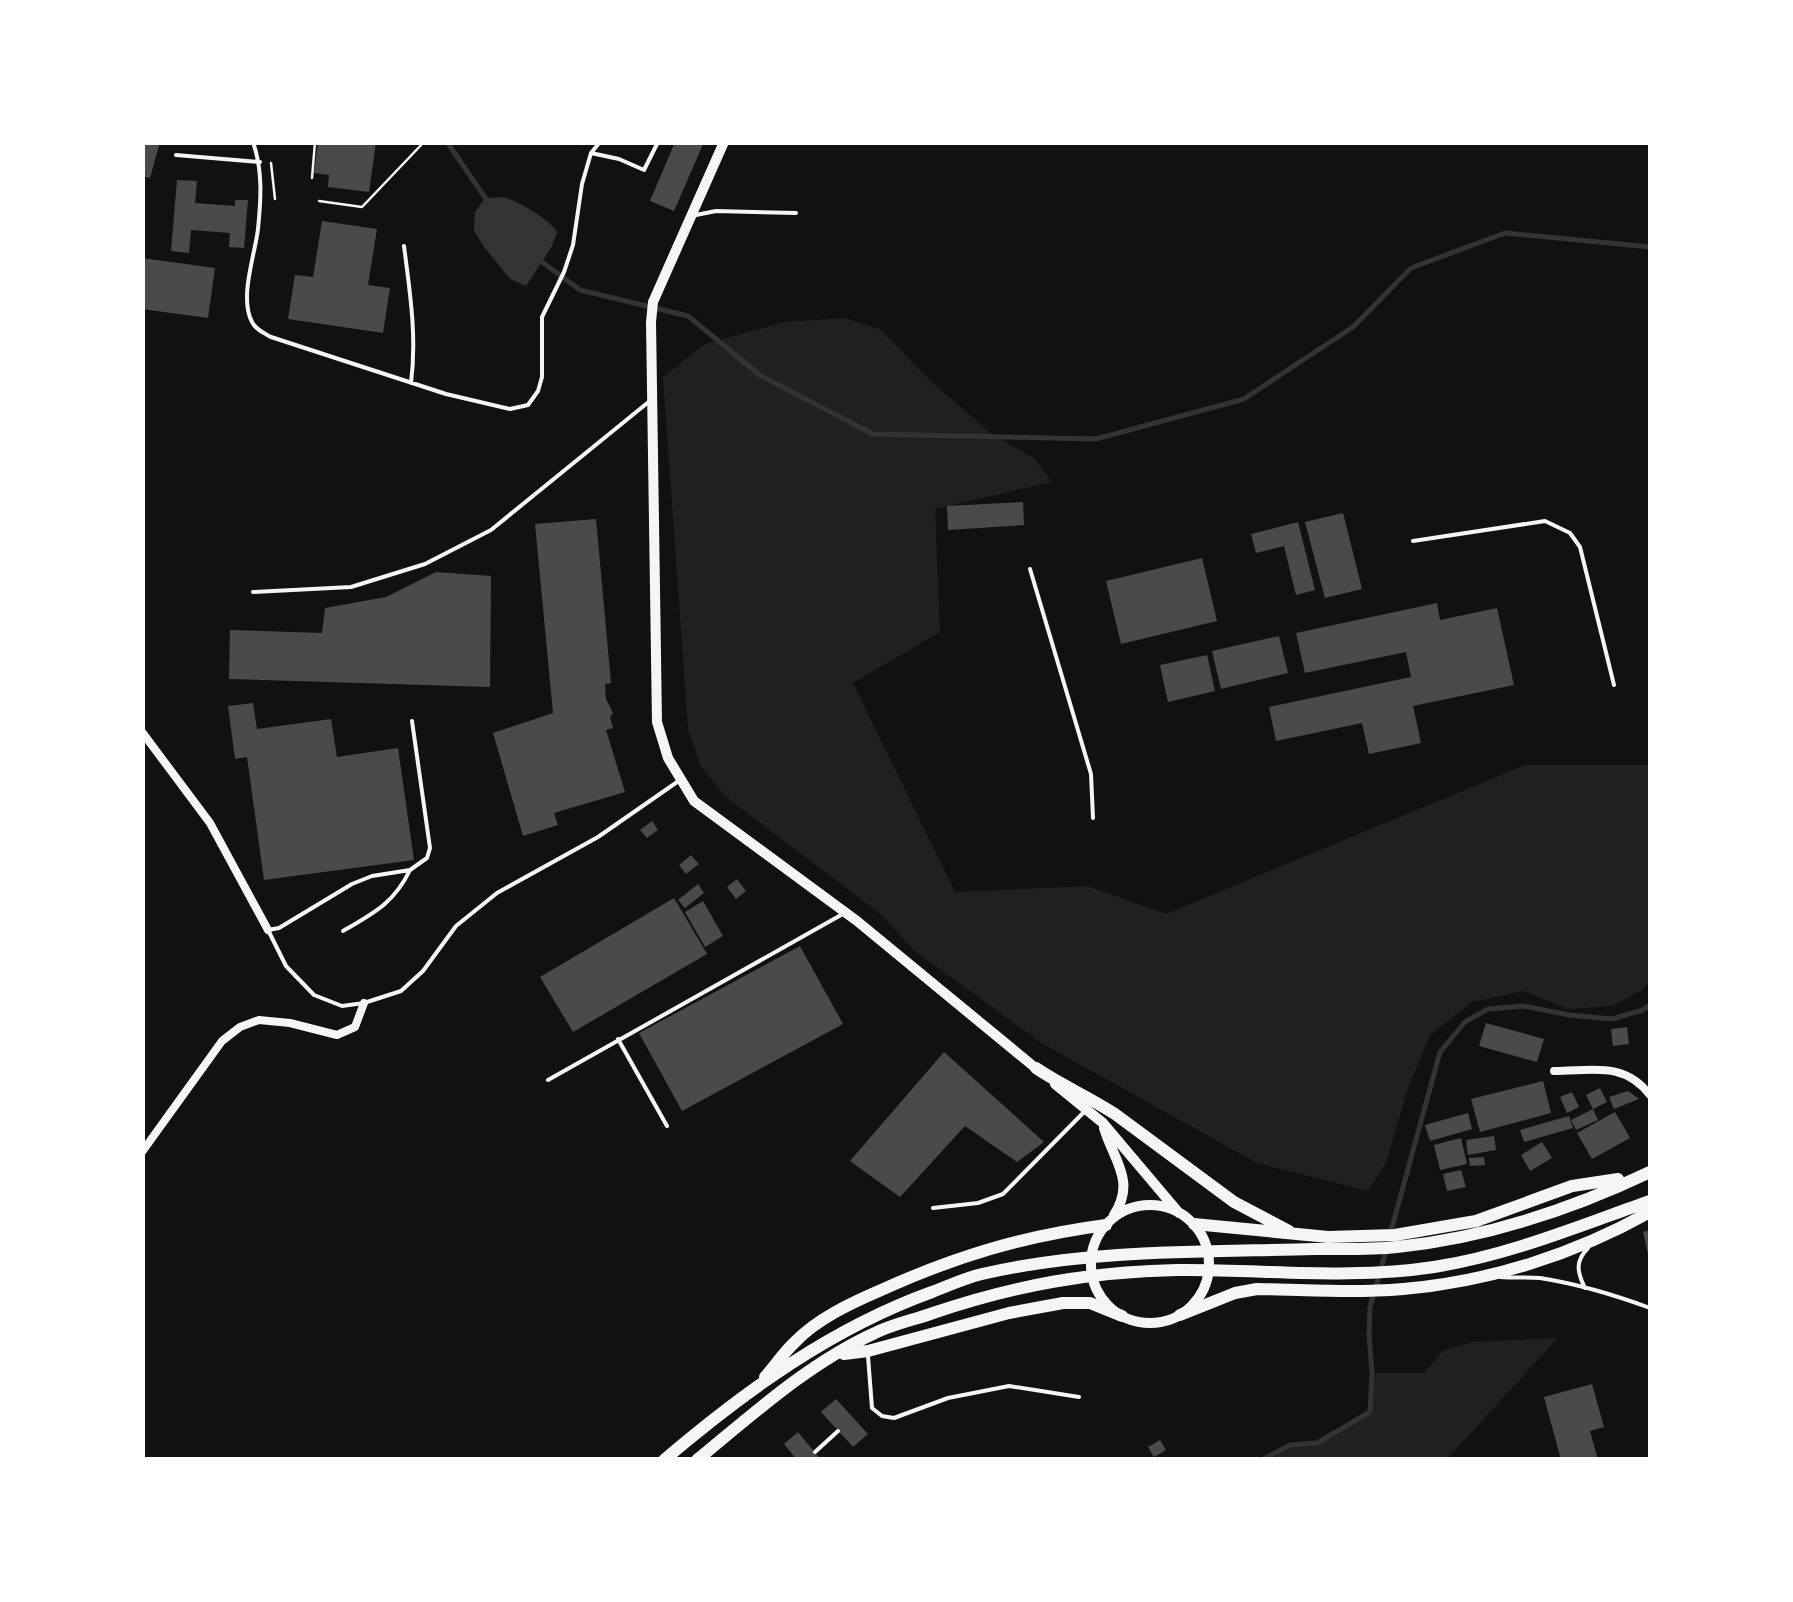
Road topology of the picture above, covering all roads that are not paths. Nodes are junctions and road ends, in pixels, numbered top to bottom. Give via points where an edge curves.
1 (253, 142) edge
2 (600, 142) edge
3 (658, 142) edge
4 (724, 142) edge
5 (591, 153) junction
6 (176, 155) dead end
7 (260, 162) junction
8 (796, 213) dead end
9 (692, 216) junction
10 (404, 246) dead end
11 (411, 383) junction
12 (651, 400) junction
13 (1413, 540) dead end
14 (1030, 569) dead end
15 (253, 592) dead end
16 (1614, 685) dead end
17 (412, 721) dead end
18 (142, 732) edge
19 (680, 780) junction
20 (1093, 818) dead end
21 (410, 870) junction
22 (846, 913) junction
23 (268, 930) junction
24 (343, 931) dead end
25 (364, 1003) junction
26 (618, 1040) junction
27 (1036, 1068) junction
28 (1554, 1071) dead end
29 (548, 1080) dead end
30 (1650, 1095) edge
31 (1086, 1110) junction
32 (1102, 1123) junction
33 (667, 1126) dead end
34 (142, 1152) edge
35 (1648, 1174) edge
36 (1650, 1201) edge
37 (932, 1208) dead end
38 (1650, 1212) edge
39 (1179, 1213) junction
40 (1108, 1224) junction
41 (1194, 1224) junction
42 (1295, 1234) junction
43 (1594, 1241) junction
44 (1486, 1276) junction
45 (1585, 1288) junction
46 (1650, 1308) edge
47 (1180, 1315) junction
48 (1122, 1316) junction
49 (868, 1351) junction
50 (836, 1355) junction
51 (758, 1387) junction
52 (1079, 1397) dead end
53 (838, 1431) dead end
54 (815, 1452) dead end
55 (664, 1460) edge
56 (697, 1460) edge

1 - 7 lane
2 - 5 lane
3 - 5 lane via 644,170
4 - 9 main road
5 - 11 lane via 573,245 542,318 542,378 528,405 510,410
6 - 7 lane
7 - 11 lane via 249,281 257,329
8 - 9 lane
9 - 12 main road via 653,302
10 - 11 lane via 414,325
12 - 15 lane via 490,530 425,564 351,587
12 - 19 main road via 657,722
13 - 16 lane via 1545,521 1570,533 1580,547
14 - 20 lane via 1091,774
17 - 21 lane via 430,848
18 - 23 street via 210,824
19 - 22 main road via 694,801
19 - 25 lane via 598,837 496,893 456,926 402,991
21 - 23 lane via 352,884
21 - 24 lane via 384,907
22 - 26 lane
22 - 27 main road
23 - 25 lane via 286,966 314,995 342,1006
25 - 34 street via 355,1027 336,1035 259,1020 240,1027 222,1041
26 - 29 lane
26 - 33 lane
27 - 31 main road
27 - 42 highway via 1094,1100 1234,1202
28 - 30 street via 1622,1071
31 - 32 main road
31 - 37 lane via 1002,1194 978,1204
32 - 39 main road
32 - 40 main road via 1124,1184
35 - 42 highway via 1572,1186 1426,1232
35 - 51 highway via 1476,1233 1405,1246 1109,1254 978,1274 869,1317
36 - 50 highway via 1502,1253 1431,1268 1178,1270 1026,1285 876,1332
38 - 43 highway
39 - 40 main road via 1142,1206
39 - 41 main road
40 - 48 main road via 1092,1252 1094,1281
40 - 51 highway via 969,1254 861,1299 796,1340
41 - 42 highway
41 - 47 main road via 1204,1239 1209,1273 1204,1290
43 - 44 highway
43 - 45 lane via 1578,1265
44 - 45 lane
44 - 47 highway via 1402,1290 1257,1290
45 - 46 lane
47 - 48 main road via 1151,1323
48 - 49 highway via 1062,1303
49 - 50 highway
49 - 52 lane via 872,1408 882,1416 1009,1386
50 - 56 highway
51 - 55 highway
53 - 54 lane

